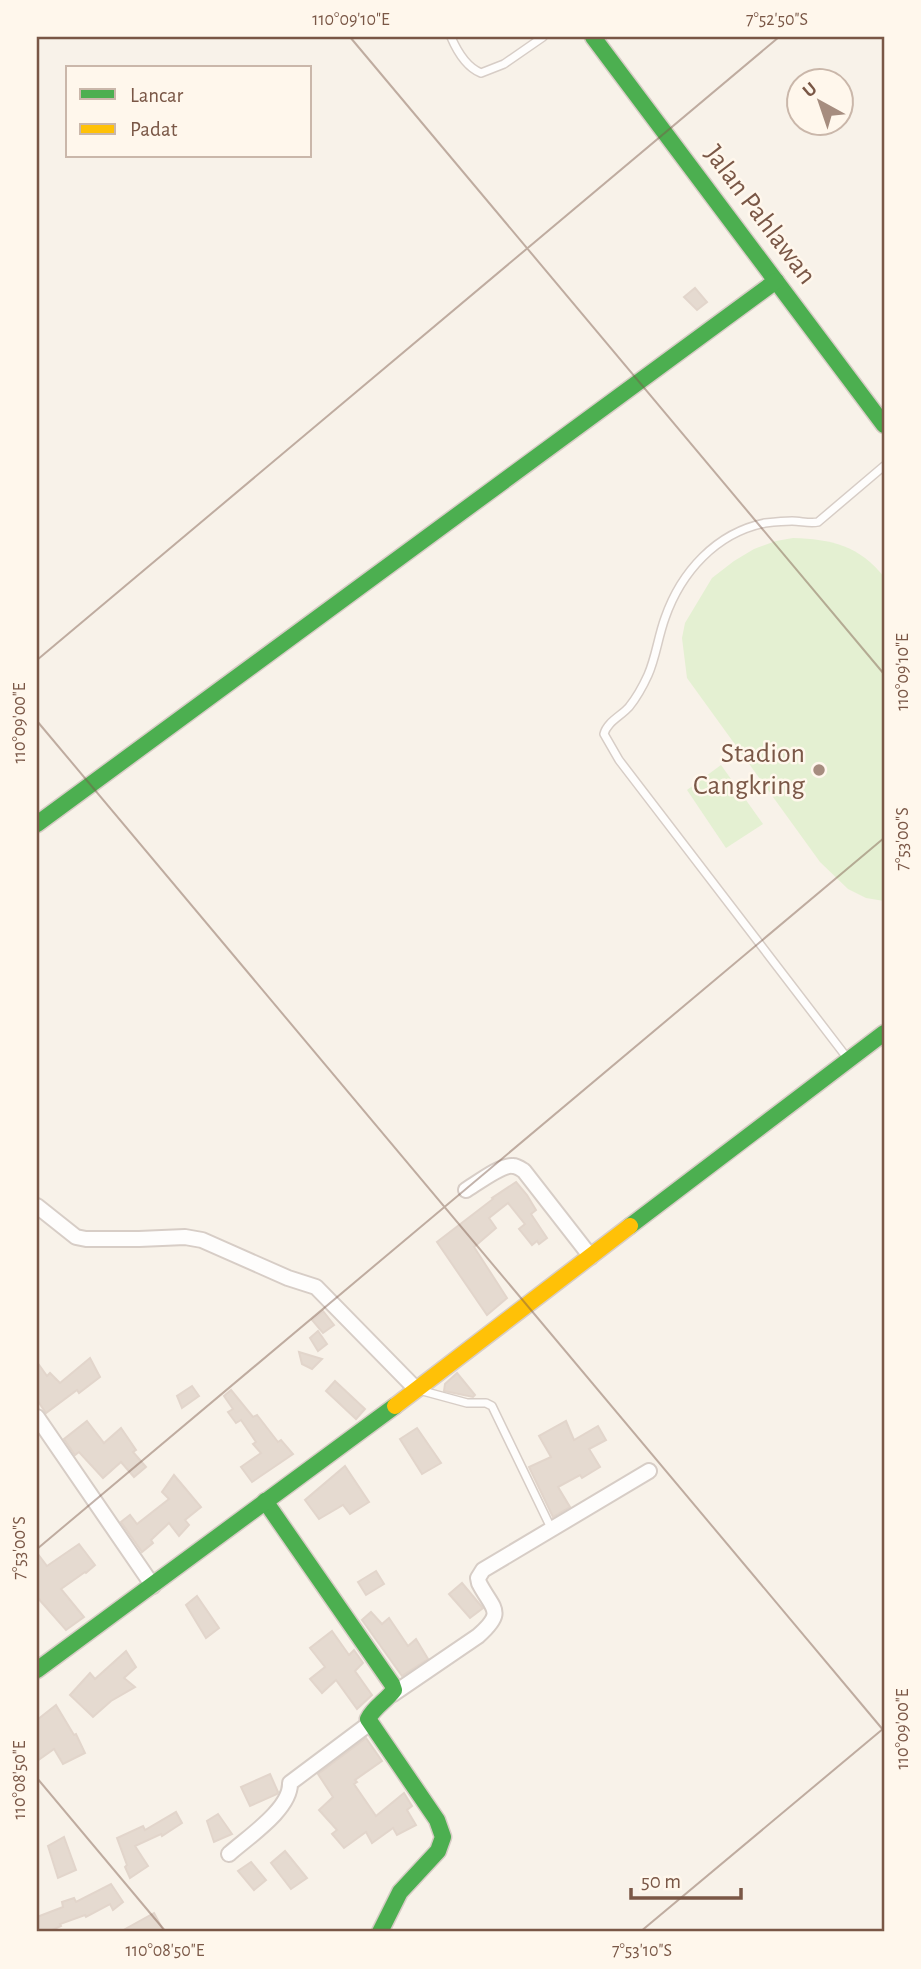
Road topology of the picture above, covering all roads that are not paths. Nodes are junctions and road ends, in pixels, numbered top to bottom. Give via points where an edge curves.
1 (451, 37) edge
2 (543, 37) edge
3 (593, 37) edge
4 (776, 281) junction
5 (884, 425) edge
6 (884, 466) edge
7 (37, 824) edge
8 (884, 1033) edge
9 (849, 1060) junction
10 (466, 1190) dead end
11 (37, 1206) edge
12 (591, 1257) junction
13 (416, 1390) junction
14 (37, 1417) edge
15 (649, 1471) dead end
16 (265, 1502) junction
17 (552, 1529) junction
18 (153, 1586) junction
19 (37, 1670) edge
20 (393, 1694) junction
21 (370, 1724) junction
22 (229, 1854) dead end
23 (380, 1932) edge

1 - 2 lane via 468,64 481,73
3 - 4 street, Jalan Pahlawan
4 - 5 street, Jalan Pahlawan
4 - 7 street
6 - 9 lane via 818,522 754,526 700,558 671,601 637,696 604,734
8 - 9 street
9 - 12 street
10 - 12 street via 503,1167 516,1166
11 - 13 street via 76,1237 202,1240 316,1287
12 - 13 street
13 - 16 street
13 - 17 lane via 492,1406
14 - 18 street
15 - 17 street
16 - 18 street
16 - 20 street via 392,1684
17 - 20 street via 483,1570 478,1578 494,1607 491,1625
18 - 19 street
20 - 21 street via 369,1715
21 - 22 street via 290,1783 278,1811
21 - 23 street via 437,1820 443,1837 438,1851 400,1892

